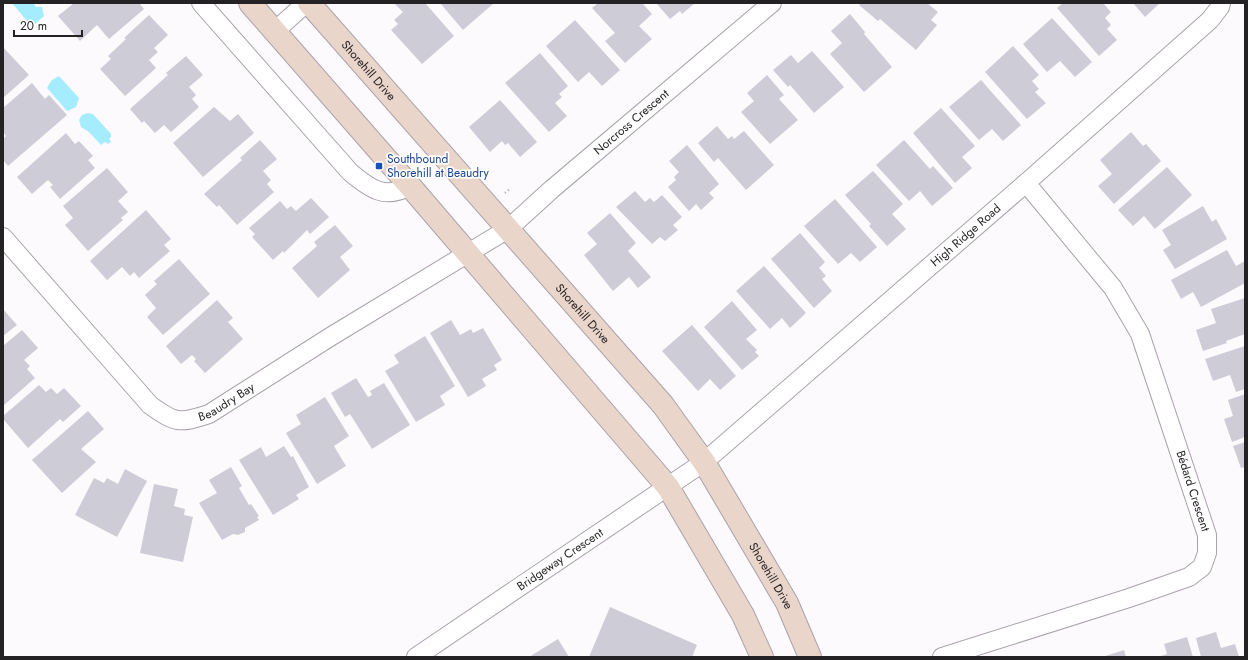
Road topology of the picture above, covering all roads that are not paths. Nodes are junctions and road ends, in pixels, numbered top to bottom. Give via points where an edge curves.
1 (201, 3) edge
2 (250, 3) edge
3 (308, 3) edge
4 (772, 3) edge
5 (1221, 3) edge
6 (274, 31) junction
7 (1026, 183) junction
8 (410, 186) junction
9 (508, 229) junction
10 (3, 237) edge
11 (489, 240) joint
12 (467, 254) junction
13 (704, 462) junction
14 (668, 487) junction
15 (416, 657) edge
16 (762, 657) edge
17 (810, 657) edge
18 (942, 657) edge

1 - 8 street via 350,172 367,185 389,193 398,193
2 - 6 street
3 - 6 street
3 - 9 street, Shorehill Drive
4 - 9 street, Norcross Crescent
5 - 7 street, High Ridge Road via 1210,20
6 - 8 street
7 - 13 street, High Ridge Road
7 - 18 street, Bédard Crescent via 1113,288 1140,334 1207,535 1207,553 1202,567 1189,577
8 - 12 street
9 - 11 street, Norcross Crescent
9 - 13 street, Shorehill Drive via 663,405
10 - 12 street, Beaudry Bay via 150,405 169,418 180,421 190,421 209,414
11 - 12 street, Beaudry Bay
12 - 14 street
13 - 14 street, Bridgeway Crescent
13 - 17 street, Shorehill Drive via 787,603
14 - 15 street, Bridgeway Crescent
14 - 16 street via 743,615

